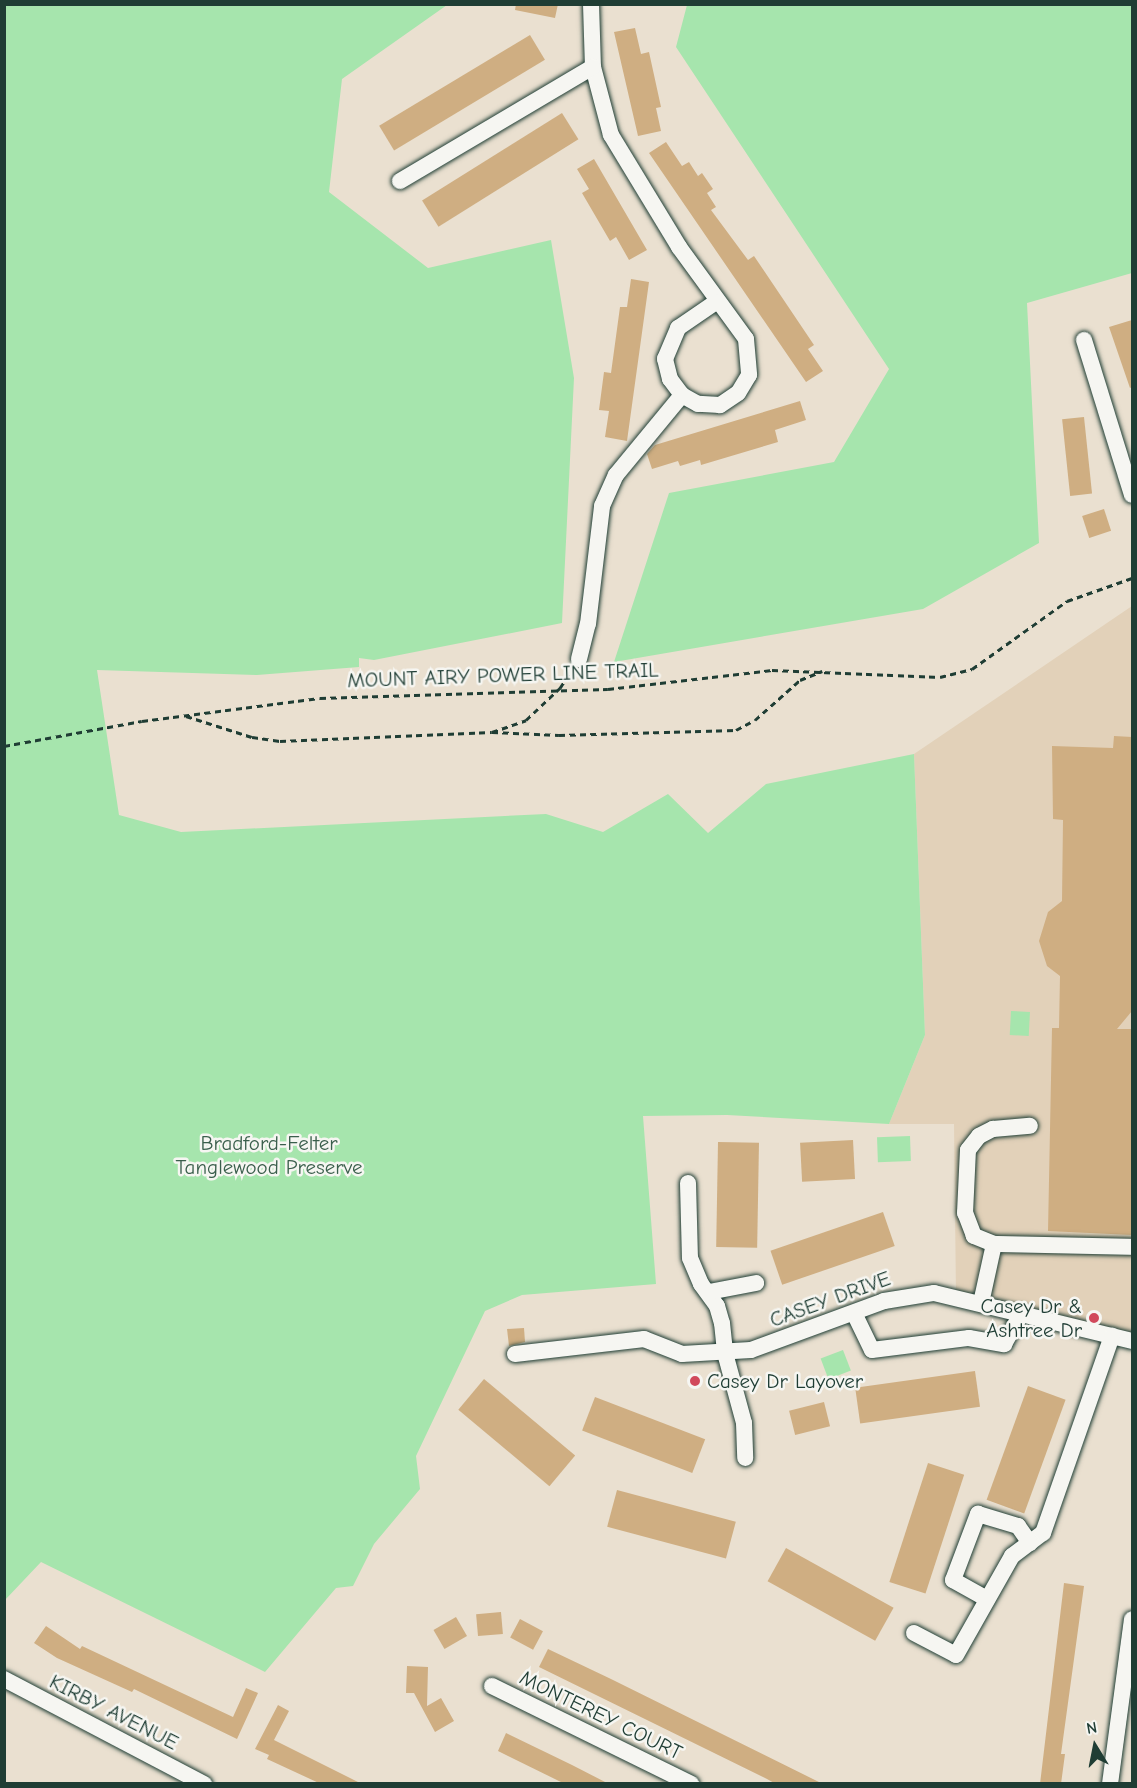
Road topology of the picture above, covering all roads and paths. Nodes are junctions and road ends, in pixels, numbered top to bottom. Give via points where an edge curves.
1 (591, 4) edge
2 (593, 67) junction
3 (400, 181) dead end
4 (716, 302) junction
5 (1084, 340) dead end
6 (682, 395) junction
7 (1132, 495) edge
8 (1132, 578) edge
9 (579, 659) joint
10 (824, 670) junction
11 (560, 688) junction
12 (184, 716) junction
13 (492, 732) junction
14 (4, 746) edge
15 (1030, 1126) dead end
16 (688, 1183) dead end
17 (994, 1244) junction
18 (1132, 1247) edge
19 (756, 1283) dead end
20 (709, 1292) junction
21 (981, 1303) junction
22 (854, 1312) junction
23 (1022, 1313) junction
24 (1112, 1336) junction
25 (1132, 1341) edge
26 (725, 1353) junction
27 (515, 1354) dead end
28 (745, 1458) dead end
29 (1030, 1543) junction
30 (987, 1599) junction
31 (1132, 1619) edge
32 (914, 1633) dead end
33 (4, 1679) edge
34 (492, 1686) dead end
35 (204, 1784) edge
36 (691, 1784) edge
37 (1110, 1784) edge

1 - 2 street
2 - 3 street
2 - 4 street via 611,135
4 - 6 street via 678,328 669,342 665,359 670,379
4 - 6 street via 746,339 749,375 738,393 720,405 698,404
5 - 7 street
6 - 9 street via 616,475 602,506 588,624
8 - 10 path, MOUNT AIRY POWER LINE TRAIL via 1067,601 972,669 940,676
9 - 11 path
10 - 11 path, MOUNT AIRY POWER LINE TRAIL via 772,670 608,689
10 - 13 path, MOUNT AIRY POWER LINE TRAIL via 800,680 754,720 736,730 559,735
11 - 12 path, MOUNT AIRY POWER LINE TRAIL via 320,698
11 - 13 path via 526,720
12 - 13 path, MOUNT AIRY POWER LINE TRAIL via 252,737 280,741
12 - 14 path, MOUNT AIRY POWER LINE TRAIL
15 - 17 street via 993,1130 980,1136 968,1150 965,1214 974,1236
16 - 20 street via 690,1258 701,1284
17 - 18 street
17 - 21 street
19 - 20 street
20 - 26 street via 722,1323
21 - 22 street, CASEY DRIVE via 945,1294 912,1294
21 - 23 street, CASEY DRIVE
22 - 23 street via 872,1350 969,1338 1004,1344
22 - 26 street, CASEY DRIVE via 772,1344
23 - 24 street, CASEY DRIVE
24 - 25 street, CASEY DRIVE
24 - 29 street via 1043,1533
26 - 27 street, CASEY DRIVE via 682,1354 644,1339
26 - 28 street via 739,1397
29 - 30 street via 1012,1556
29 - 30 street via 1018,1526 978,1514 953,1580
30 - 32 street via 956,1655
31 - 37 street
33 - 35 street, KIRBY AVENUE
34 - 36 street, MONTEREY COURT

